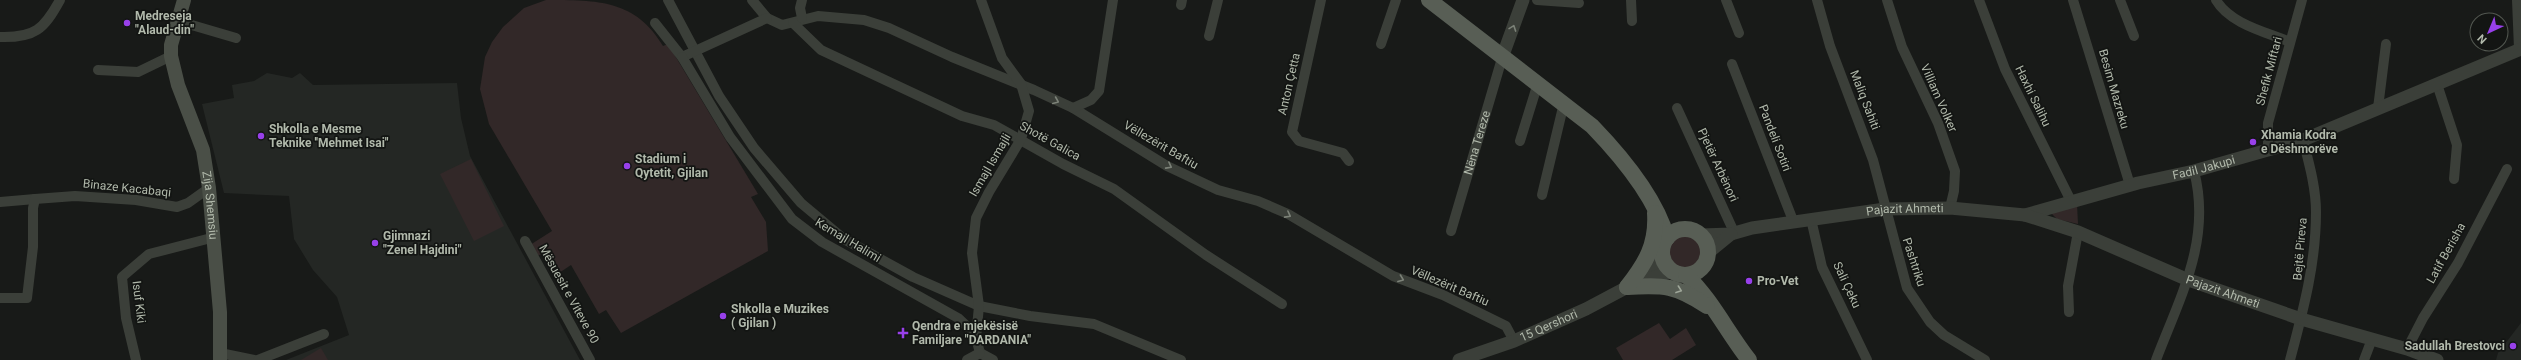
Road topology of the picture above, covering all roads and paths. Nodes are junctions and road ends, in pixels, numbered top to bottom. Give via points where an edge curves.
1 (60, 0) edge
2 (184, 0) edge
3 (668, 0) edge
4 (752, 0) edge
5 (802, 0) edge
6 (980, 0) edge
7 (1113, 0) edge
8 (1218, 0) edge
9 (1321, 0) edge
10 (1396, 0) edge
11 (1523, 0) edge
12 (1537, 0) edge
13 (1631, 0) edge
14 (1726, 0) edge
15 (1817, 0) edge
16 (1887, 0) edge
17 (1979, 0) edge
18 (2073, 0) edge
19 (2120, 0) edge
20 (2216, 0) edge
21 (2302, 0) edge
22 (2517, 0) edge
23 (1436, 3) edge
24 (1578, 3) dead end
25 (767, 18) junction
26 (802, 18) junction
27 (178, 21) junction
28 (1632, 21) dead end
29 (655, 23) dead end
30 (793, 23) junction
31 (1740, 33) dead end
32 (1209, 36) dead end
33 (2134, 36) dead end
34 (0, 37) edge
35 (236, 38) dead end
36 (2290, 42) junction
37 (0, 43) edge
38 (1381, 44) dead end
39 (2386, 44) dead end
40 (2520, 49) edge
41 (696, 50) junction
42 (1503, 55) junction
43 (171, 56) junction
44 (682, 57) junction
45 (1732, 64) dead end
46 (98, 70) dead end
47 (1538, 83) junction
48 (1021, 84) junction
49 (2437, 84) junction
50 (1564, 103) junction
51 (1073, 108) junction
52 (1677, 108) dead end
53 (2378, 108) junction
54 (1021, 139) junction
55 (2303, 140) junction
56 (1520, 141) dead end
57 (2268, 150) junction
58 (1349, 161) dead end
59 (2507, 169) dead end
60 (2194, 171) junction
61 (2454, 179) dead end
62 (2130, 185) junction
63 (209, 188) junction
64 (1542, 195) dead end
65 (35, 199) junction
66 (2071, 201) junction
67 (0, 202) edge
68 (1950, 208) junction
69 (1885, 209) junction
70 (1656, 210) junction
71 (2025, 215) junction
72 (1811, 219) junction
73 (1794, 222) junction
74 (1682, 229) junction
75 (1451, 231) dead end
76 (2078, 232) junction
77 (1732, 233) junction
78 (1701, 235) junction
79 (215, 237) junction
80 (1667, 238) junction
81 (526, 242) dead end
82 (1663, 257) junction
83 (1707, 257) junction
84 (1679, 273) junction
85 (2186, 279) junction
86 (1631, 285) junction
87 (0, 298) edge
88 (1282, 304) dead end
89 (979, 306) junction
90 (1714, 307) junction
91 (2069, 312) dead end
92 (2301, 319) junction
93 (324, 334) dead end
94 (976, 335) junction
95 (2372, 339) junction
96 (1514, 341) junction
97 (2407, 349) junction
98 (980, 353) junction
99 (220, 357) edge
100 (136, 360) edge
101 (254, 360) edge
102 (258, 360) edge
103 (590, 360) edge
104 (967, 360) edge
105 (993, 360) edge
106 (1181, 360) edge
107 (1459, 360) edge
108 (1749, 360) edge
109 (1867, 360) edge
110 (1985, 360) edge
111 (2156, 360) edge
112 (2290, 360) edge
113 (2364, 360) edge
114 (2437, 360) edge

1 - 34 street via 41,29 25,37
2 - 27 main road, Zija Shemsiu
3 - 41 street
4 - 25 street
5 - 26 street
6 - 48 street, Ismajl Ismajli via 1002,58
7 - 51 street via 1099,91 1091,100
8 - 32 street
9 - 58 street, Anton Çetta via 1292,132 1299,141 1343,154
10 - 38 street
42 -> 11 street
12 - 24 street
13 - 28 street
14 - 31 street
15 - 69 street, Maliq Sahiti via 1830,46 1873,160
16 - 68 street, Villiam Volker via 1902,47 1938,123 1955,171
17 - 66 street, Haxhi Salihu via 2005,69
18 - 62 street, Besim Mazreku
19 - 33 street
20 - 36 street via 2224,10 2244,23
21 - 36 street, Shefik Miftari
22 - 40 street, Fadil Jakupi
23 - 42 main road
25 - 30 street via 782,25
25 - 41 street
26 - 30 street
26 - 48 street, Vëllezërit Baftiu via 818,16 864,20 889,28 952,57
27 - 35 street
27 - 43 main road, Zija Shemsiu via 171,45
29 - 44 street, Kemajl Halimi
30 - 54 street, Shotë Galica via 821,50 962,116 994,125
34 - 37 street
36 - 57 street, Shefik Miftari via 2268,123
39 - 53 street
40 - 49 street, Fadil Jakupi
41 - 44 street
41 - 89 street via 719,96 754,148 801,203 844,238 913,277
42 - 47 main road
42 - 75 street, Nëna Tereze
43 - 46 street via 138,72
43 - 63 main road, Zija Shemsiu via 178,85 203,150
44 - 94 street, Kemajl Halimi via 730,137 792,219 822,242 958,318
45 - 73 street, Pandeli Sotiri
47 - 50 main road
47 - 56 street
48 -> 51 street, Vëllezërit Baftiu
48 - 54 street, Ismajl Ismajli via 1029,111
49 - 53 street, Fadil Jakupi
49 - 61 street via 2457,145
50 - 64 street
50 - 70 main road via 1592,126 1615,150
51 -> 96 street, Vëllezërit Baftiu via 1167,166 1218,190 1258,201 1308,226 1393,276 1443,295 1506,326
52 - 77 street, Pjetër Arbënori
53 - 55 street, Fadil Jakupi
54 - 88 street, Shotë Galica via 1063,164 1114,189 1206,255
54 - 89 street, Ismajl Ismajli via 976,218 972,252
55 - 57 street, Fadil Jakupi
55 - 92 street, Bejtë Pireva via 2316,211 2309,288
57 - 60 street, Fadil Jakupi
59 - 97 street, Latif Berisha via 2458,263 2423,318
60 - 62 street, Fadil Jakupi
60 - 85 street via 2200,199 2200,232 2193,264
62 - 66 street, Fadil Jakupi
63 - 65 street, Binaze Kacabaqi via 188,203 177,207 136,200 75,196
63 - 79 main road, Zija Shemsiu
65 - 67 street, Binaze Kacabaqi
65 - 87 street via 27,298
66 - 71 street, Fadil Jakupi
68 - 69 street, Pajazit Ahmeti
68 - 71 street, Pajazit Ahmeti
69 - 72 street, Pajazit Ahmeti
69 - 110 street, Pashtriku via 1907,288 1921,313 1944,335
70 - 74 main road
70 - 80 main road
70 - 86 main road via 1652,248
71 - 76 street, Pajazit Ahmeti
72 - 73 street, Pajazit Ahmeti
72 - 109 street, Sali Çeku via 1822,267
73 - 77 street, Pajazit Ahmeti
74 - 78 main road via 1695,231
74 - 80 main road
76 - 85 street, Pajazit Ahmeti
76 - 91 street via 2069,278
77 - 78 street, Pajazit Ahmeti
77 - 83 street, Pajazit Ahmeti
78 - 83 main road via 1705,240
79 - 99 main road, Zija Shemsiu
79 - 100 street, Isuf Kiki via 149,254 122,277 126,318
80 - 82 main road via 1663,245
81 - 103 street, Mësuesit e Viteve 90
82 - 84 main road
82 - 86 street, 15 Qershori
83 - 84 main road via 1698,272
83 - 90 main road
84 - 86 street, 15 Qershori
84 - 90 main road
85 - 92 street, Pajazit Ahmeti
85 - 111 street
86 -> 90 main road via 1671,287
86 - 96 street, 15 Qershori via 1586,309
89 - 94 street, Ismajl Ismajli
89 - 106 street via 1094,324
90 - 108 main road
92 - 95 street, Pajazit Ahmeti
92 - 112 street, Bejtë Pireva
93 - 102 street
94 - 98 street, Ismajl Ismajli
95 - 97 street, Pajazit Ahmeti
95 - 113 street
96 - 107 street, 15 Qershori
97 - 114 street, Pajazit Ahmeti
98 - 104 street
98 - 105 street
99 - 101 street

